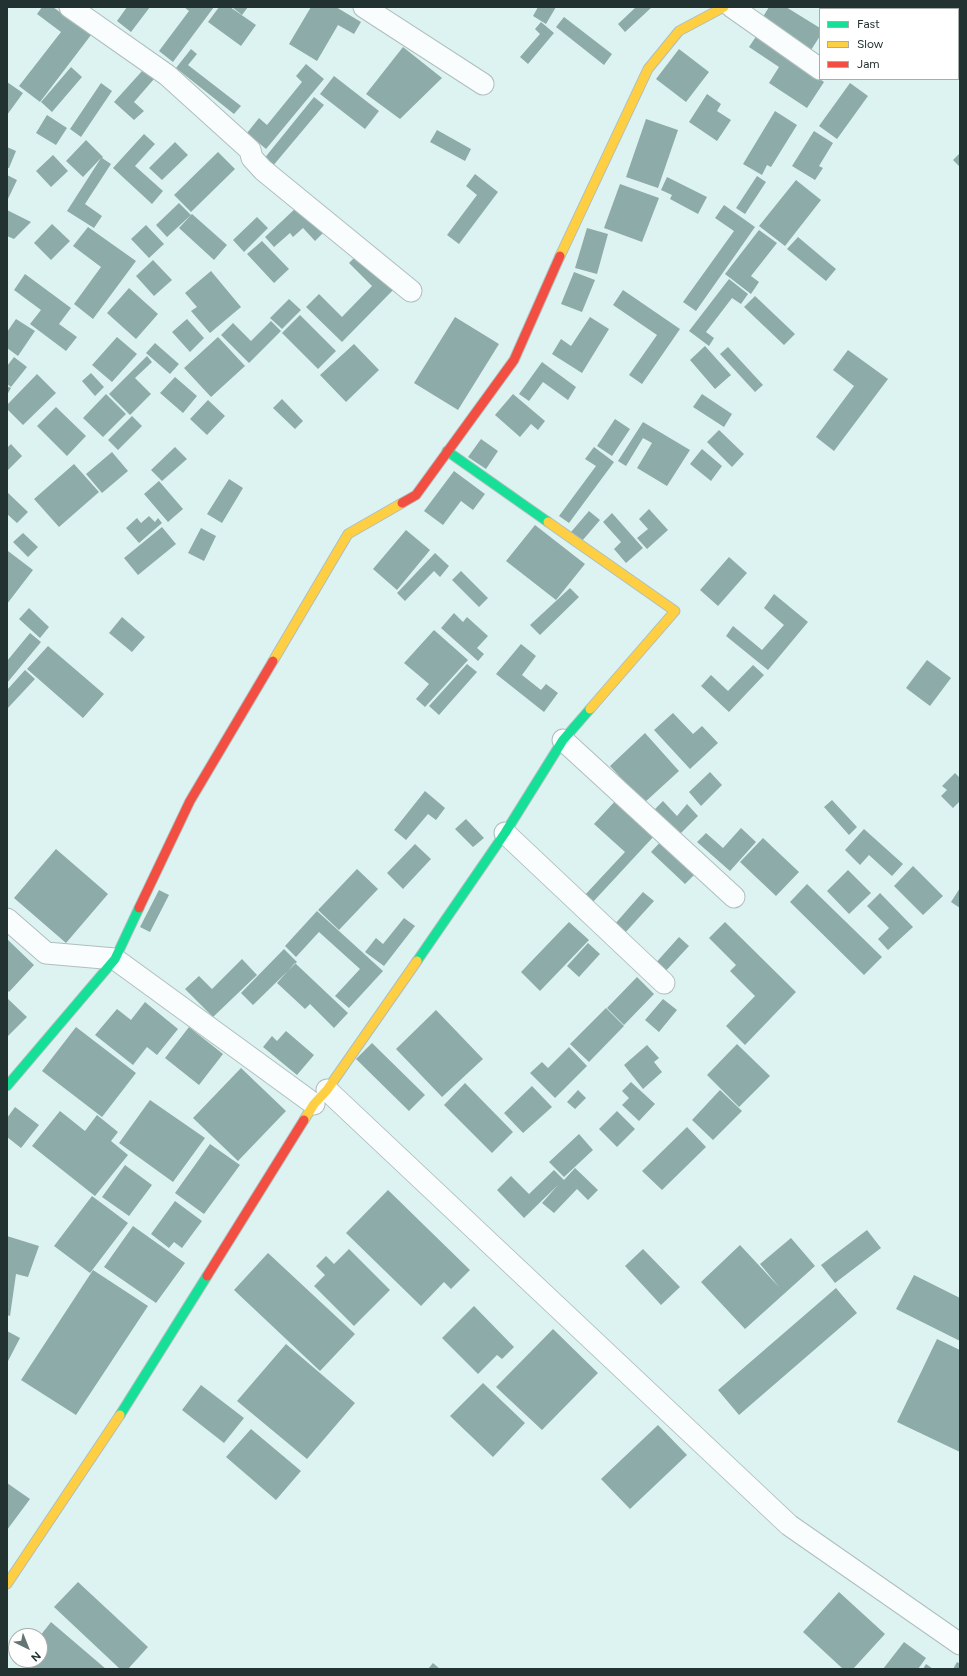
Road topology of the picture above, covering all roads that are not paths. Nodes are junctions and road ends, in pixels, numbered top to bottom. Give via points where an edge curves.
1 (70, 7) edge
2 (364, 7) edge
3 (724, 7) edge
4 (732, 7) edge
5 (819, 68) edge
6 (483, 84) dead end
7 (411, 291) dead end
8 (447, 451) junction
9 (564, 740) junction
10 (505, 833) junction
11 (734, 897) dead end
12 (7, 919) edge
13 (115, 959) junction
14 (664, 983) dead end
15 (7, 1086) edge
16 (320, 1097) junction
17 (7, 1584) edge
18 (960, 1644) edge

1 - 7 street via 167,75 250,150 252,158 263,170
2 - 6 street
3 - 8 street via 679,31 648,69 514,360
4 - 5 street
8 - 9 street via 675,611
8 - 13 street via 416,495 348,534 190,801
9 - 10 street
9 - 11 street
10 - 14 street
10 - 16 street
12 - 13 street via 46,953
13 - 15 street
13 - 16 street
16 - 17 street via 110,1431
16 - 18 street via 789,1525

